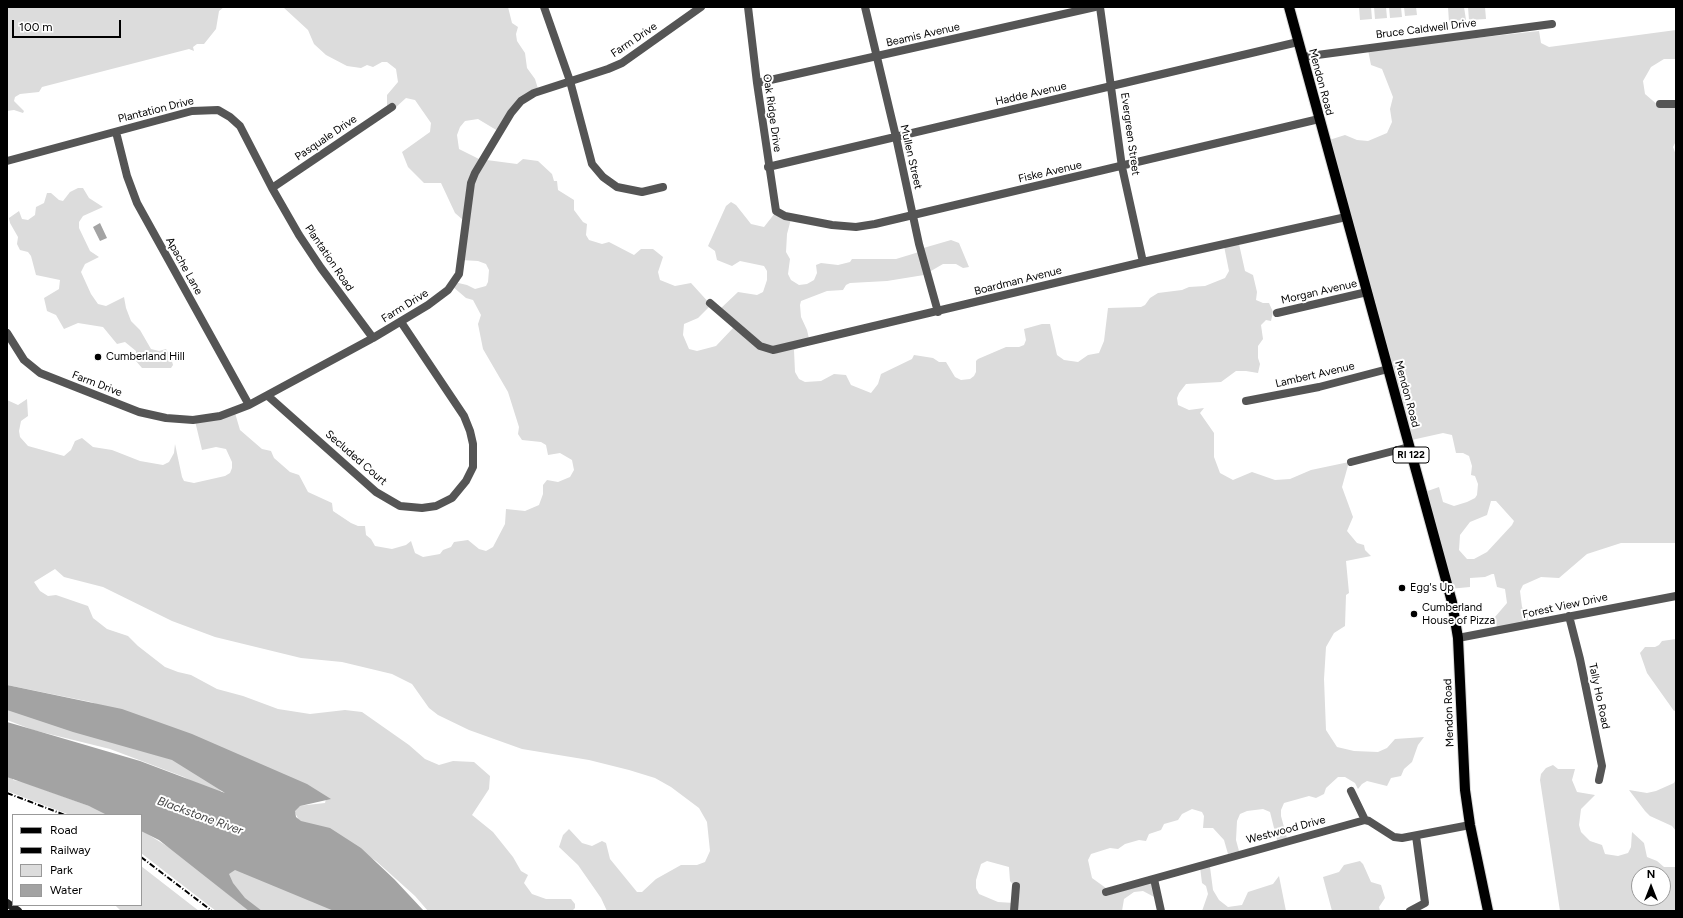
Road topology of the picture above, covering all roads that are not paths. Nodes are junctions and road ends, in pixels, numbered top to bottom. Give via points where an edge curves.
1 (544, 7) edge
2 (701, 7) edge
3 (748, 7) edge
4 (865, 7) edge
5 (1095, 7) edge
6 (1100, 7) edge
7 (1289, 7) edge
8 (1552, 24) dead end
9 (1298, 42) junction
10 (876, 57) junction
11 (1302, 57) junction
12 (570, 81) junction
13 (757, 83) junction
14 (1112, 86) junction
15 (1660, 104) dead end
16 (1676, 104) edge
17 (392, 107) dead end
18 (1319, 119) junction
19 (116, 132) junction
20 (896, 137) junction
21 (7, 161) edge
22 (768, 167) junction
23 (1122, 167) junction
24 (663, 187) dead end
25 (272, 188) junction
26 (913, 215) junction
27 (785, 216) joint
28 (1346, 217) junction
29 (1143, 262) junction
30 (1367, 292) junction
31 (710, 304) dead end
32 (938, 312) junction
33 (1277, 313) dead end
34 (401, 322) junction
35 (7, 333) edge
36 (373, 338) junction
37 (1388, 368) junction
38 (268, 396) junction
39 (1246, 401) dead end
40 (249, 405) junction
41 (1409, 447) junction
42 (1351, 462) dead end
43 (1676, 596) edge
44 (1569, 616) junction
45 (1458, 638) junction
46 (1599, 780) dead end
47 (1351, 791) dead end
48 (1365, 820) junction
49 (1470, 825) junction
50 (1416, 836) junction
51 (1154, 879) junction
52 (1016, 886) dead end
53 (1106, 892) dead end
54 (7, 903) edge
55 (18, 911) edge
56 (1014, 911) edge
57 (1161, 911) edge
58 (1410, 911) edge
59 (1488, 911) edge

1 - 12 street
2 - 12 street, Farm Drive via 622,63
3 - 13 street, Oak Ridge Drive
4 - 10 street, Mullen Street
5 - 10 street, Beamis Avenue
6 - 14 street, Evergreen Street
7 - 9 main road, Mendon Road / RI 122
8 - 11 street, Bruce Caldwell Drive
9 - 11 main road, Mendon Road / RI 122
9 - 14 street, Hadde Avenue
10 - 13 street, Beamis Avenue
10 - 20 street, Mullen Street
11 - 18 main road, Mendon Road / RI 122
12 - 24 street via 589,157 597,171 609,183 625,189 642,192
12 - 34 street, Farm Drive via 529,95 511,113 471,183 459,274 441,297
13 - 22 street, Oak Ridge Drive
14 - 20 street, Hadde Avenue
14 - 23 street, Evergreen Street
15 - 16 street
17 - 25 street, Pasquale Drive
18 - 23 street, Fiske Avenue
18 - 28 main road, Mendon Road / RI 122
19 - 21 street, Plantation Drive
19 - 25 street, Plantation Drive via 192,111 218,110 240,126
19 - 40 street, Apache Lane via 137,203
20 - 22 street, Hadde Avenue
20 - 26 street, Mullen Street
22 - 27 street, Oak Ridge Drive via 776,211
23 - 26 street, Fiske Avenue
23 - 29 street, Evergreen Street
25 - 36 street, Plantation Road via 321,268
26 - 27 street, Fiske Avenue via 856,227
26 - 32 street, Mullen Street
28 - 29 street, Boardman Avenue
28 - 30 main road, Mendon Road / RI 122
29 - 32 street, Boardman Avenue
30 - 33 street, Morgan Avenue
30 - 37 main road, Mendon Road / RI 122
31 - 32 street, Boardman Avenue via 760,346 774,350
34 - 36 street, Farm Drive
34 - 38 street, Secluded Court via 464,416 470,431 472,467 466,481 452,498 436,506 400,506 376,492
35 - 40 street, Farm Drive via 24,360 40,373 139,412 193,420 220,416
36 - 38 street, Farm Drive
37 - 39 street, Lambert Avenue via 1320,387
37 - 41 main road, Mendon Road / RI 122
38 - 40 street, Farm Drive
41 - 42 street
41 - 45 main road, Mendon Road / RI 122 via 1452,602
43 - 44 street, Forest View Drive
44 - 45 street, Forest View Drive
44 - 46 street, Tally Ho Road via 1602,766
45 - 49 main road, Mendon Road / RI 122 via 1464,775
47 - 48 street
48 - 50 street via 1394,837
48 - 51 street, Westwood Drive
49 - 50 street
49 - 59 main road, Mendon Road / RI 122
50 - 58 street via 1425,903
51 - 53 street, Westwood Drive
51 - 57 street
52 - 56 street
54 - 55 street

